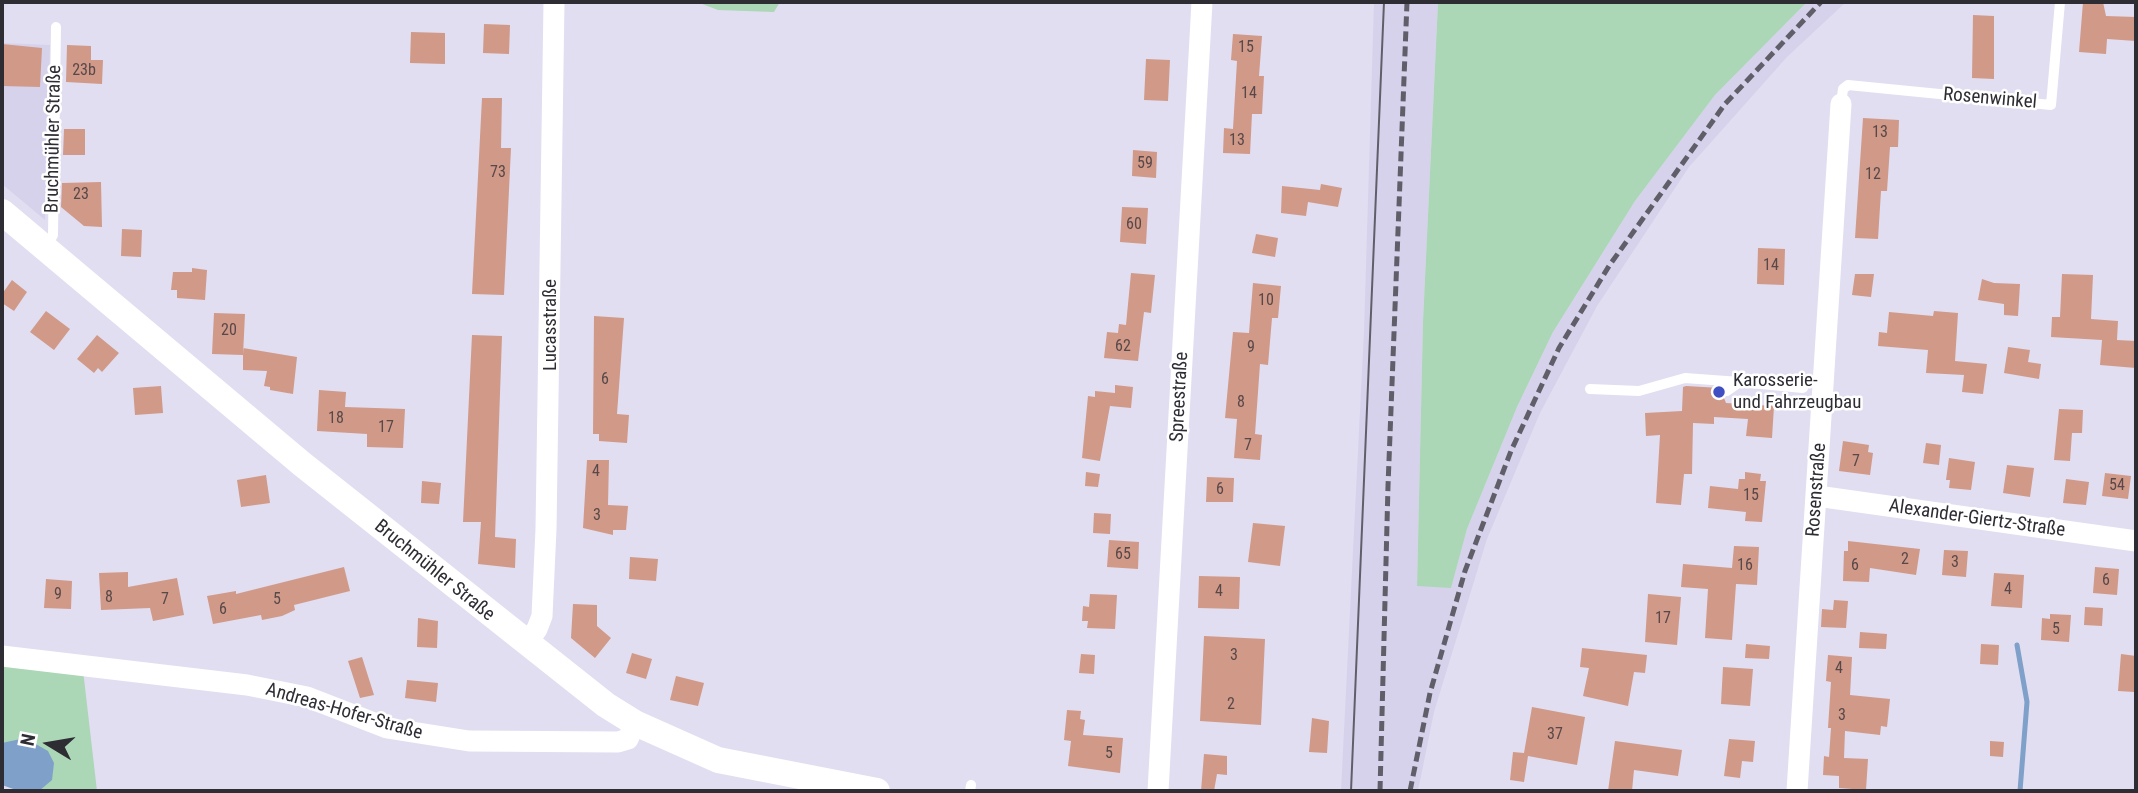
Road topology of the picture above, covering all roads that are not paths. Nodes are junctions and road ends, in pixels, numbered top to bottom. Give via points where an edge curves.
1 (554, 2) edge
2 (1202, 2) edge
3 (2060, 2) edge
4 (56, 27) dead end
5 (1841, 104) joint
6 (2, 212) edge
7 (45, 249) junction
8 (1740, 382) junction
9 (1803, 388) dead end
10 (1590, 389) dead end
11 (1727, 391) dead end
12 (1817, 496) junction
13 (2136, 541) edge
14 (526, 644) junction
15 (2, 656) edge
16 (635, 723) junction
17 (877, 791) edge
18 (1157, 791) edge
19 (1797, 791) edge

1 - 14 street, Lucasstraße via 545,554 542,616
2 - 18 street, Spreestraße
3 - 5 lane, Rosenwinkel via 2051,105 1848,85
4 - 7 lane, Bruchmühler Straße via 53,235
5 - 12 street, Rosenstraße
6 - 7 street, Bruchmühler Straße
7 - 14 street, Bruchmühler Straße
8 - 9 lane
8 - 10 lane via 1685,378 1639,391
8 - 11 lane
12 - 13 street, Alexander-Giertz-Straße
12 - 19 street, Rosenstraße
14 - 16 street, Bruchmühler Straße
15 - 16 street, Andreas-Hofer-Straße via 247,685 307,697 387,728 459,740 618,742 628,739
16 - 17 street, Bruchmühler Straße via 688,749

